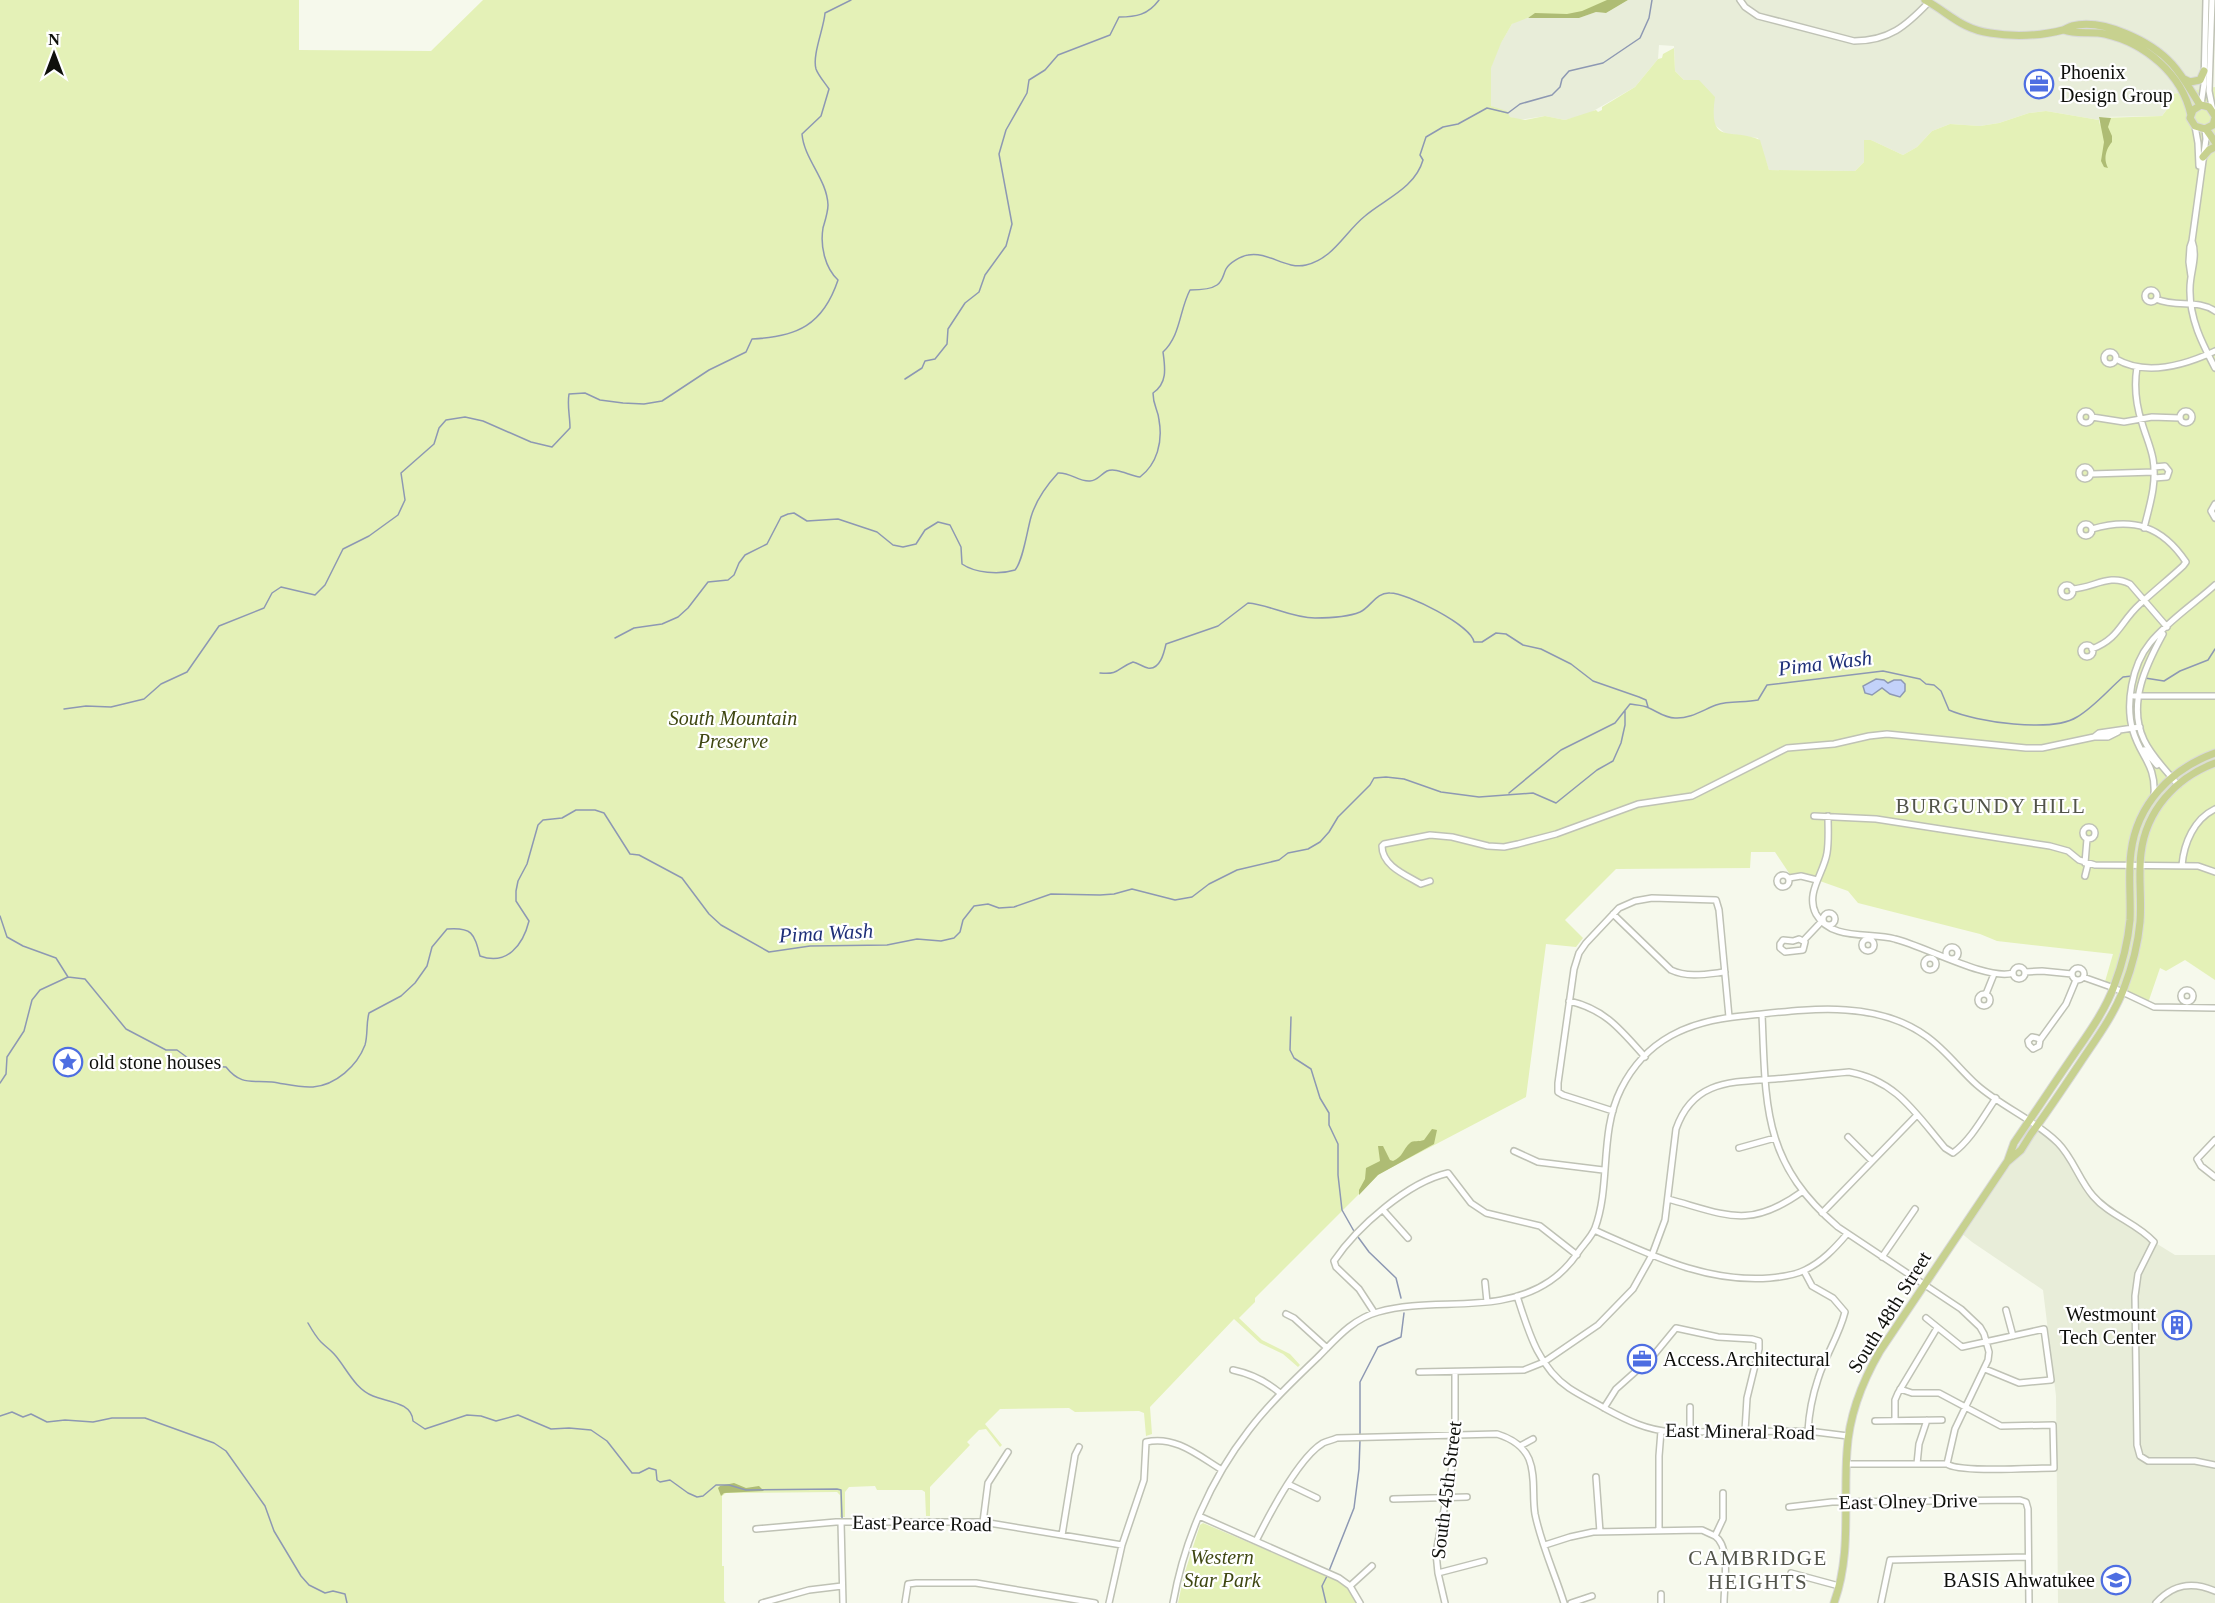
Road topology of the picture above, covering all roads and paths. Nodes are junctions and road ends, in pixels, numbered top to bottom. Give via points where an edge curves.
1 (1740, 0) edge
2 (2206, 0) edge
3 (2211, 0) edge
4 (1928, 1) edge
5 (2211, 19) edge
6 (2064, 30) junction
7 (2204, 70) junction
8 (2183, 79) junction
9 (2200, 105) junction
10 (2191, 115) junction
11 (2214, 115) edge
12 (2194, 126) junction
13 (2206, 129) junction
14 (2215, 142) edge
15 (2215, 147) edge
16 (2203, 157) junction
17 (2199, 178) junction
18 (2156, 299) dead end
19 (2191, 305) junction
20 (2215, 311) edge
21 (2215, 351) edge
22 (2208, 354) junction
23 (2116, 359) dead end
24 (2137, 367) junction
25 (2215, 368) edge
26 (2092, 417) dead end
27 (2180, 418) dead end
28 (2140, 419) junction
29 (2154, 472) junction
30 (2091, 474) dead end
31 (2215, 504) edge
32 (2215, 518) edge
33 (2144, 528) junction
34 (2092, 529) dead end
35 (2215, 585) edge
36 (2072, 589) dead end
37 (2144, 600) junction
38 (2167, 627) junction
39 (2092, 649) dead end
40 (2130, 696) junction
41 (2138, 696) junction
42 (2215, 696) edge
43 (2140, 727) junction
44 (2132, 729) junction
45 (2137, 742) junction
46 (2215, 753) edge
47 (2215, 763) edge
48 (2169, 780) junction
49 (2175, 786) junction
50 (2154, 795) junction
51 (2215, 809) edge
52 (1814, 816) dead end
53 (1828, 816) junction
54 (2086, 839) dead end
55 (2087, 864) junction
56 (2130, 865) junction
57 (2140, 865) junction
58 (2182, 865) junction
59 (2215, 872) edge
60 (2085, 876) dead end
61 (1789, 878) dead end
62 (1817, 880) junction
63 (1430, 881) dead end
64 (1613, 914) junction
65 (1824, 923) junction
66 (1803, 940) junction
67 (1934, 952) junction
68 (1932, 958) dead end
69 (1725, 972) junction
70 (1994, 974) junction
71 (2072, 974) junction
72 (2083, 977) junction
73 (2076, 980) junction
74 (2114, 988) junction
75 (2123, 992) junction
76 (1986, 994) dead end
77 (1569, 1001) junction
78 (2187, 1002) dead end
79 (2215, 1008) edge
80 (2186, 1009) junction
81 (1762, 1014) junction
82 (1729, 1017) junction
83 (2040, 1040) dead end
84 (1645, 1057) junction
85 (1765, 1079) junction
86 (1996, 1098) junction
87 (1613, 1111) junction
88 (1917, 1115) junction
89 (2029, 1122) junction
90 (2037, 1127) junction
91 (1848, 1137) dead end
92 (1775, 1138) junction
93 (2215, 1140) edge
94 (1739, 1148) dead end
95 (1514, 1151) dead end
96 (1872, 1161) junction
97 (2007, 1162) junction
98 (1603, 1170) junction
99 (2215, 1177) edge
100 (1803, 1191) junction
101 (1668, 1199) junction
102 (1915, 1209) dead end
103 (1383, 1210) junction
104 (1822, 1214) junction
105 (1594, 1230) junction
106 (1847, 1234) junction
107 (1408, 1238) dead end
108 (1577, 1255) junction
109 (1652, 1255) junction
110 (1882, 1257) junction
111 (1804, 1271) junction
112 (1485, 1282) dead end
113 (1924, 1285) junction
114 (1517, 1296) junction
115 (1487, 1302) junction
116 (2006, 1310) dead end
117 (1374, 1312) junction
118 (1286, 1314) dead end
119 (1926, 1318) dead end
120 (1937, 1328) junction
121 (2013, 1336) junction
122 (1988, 1342) junction
123 (1327, 1348) junction
124 (1544, 1362) junction
125 (1985, 1369) junction
126 (1233, 1370) dead end
127 (1419, 1372) dead end
128 (1455, 1372) junction
129 (1900, 1389) junction
130 (1280, 1393) junction
131 (1690, 1407) dead end
132 (1965, 1407) junction
133 (1605, 1408) junction
134 (1875, 1420) dead end
135 (1895, 1420) junction
136 (1927, 1420) junction
137 (1942, 1420) dead end
138 (1661, 1431) junction
139 (1745, 1431) junction
140 (1808, 1431) junction
141 (1689, 1432) junction
142 (1455, 1434) junction
143 (1848, 1436) junction
144 (1533, 1439) dead end
145 (1520, 1446) junction
146 (1079, 1447) dead end
147 (1008, 1452) dead end
148 (1846, 1464) junction
149 (1917, 1464) junction
150 (1947, 1464) junction
151 (2215, 1465) edge
152 (1222, 1470) junction
153 (1596, 1478) dead end
154 (1288, 1484) junction
155 (1723, 1493) dead end
156 (1447, 1497) junction
157 (1467, 1497) dead end
158 (1317, 1498) dead end
159 (1393, 1499) dead end
160 (1846, 1502) junction
161 (1789, 1507) dead end
162 (1199, 1516) junction
163 (841, 1522) junction
164 (983, 1522) junction
165 (756, 1529) dead end
166 (1659, 1531) junction
167 (1600, 1532) junction
168 (1062, 1535) junction
169 (1715, 1536) junction
170 (1256, 1541) junction
171 (1122, 1545) junction
172 (1545, 1545) junction
173 (2028, 1557) junction
174 (1484, 1561) dead end
175 (1372, 1566) dead end
176 (1438, 1573) junction
177 (1791, 1573) dead end
178 (842, 1586) junction
179 (1350, 1586) junction
180 (1839, 1586) junction
181 (2215, 1591) edge
182 (1043, 1594) junction
183 (1662, 1594) dead end
184 (1592, 1596) dead end
185 (762, 1603) edge
186 (843, 1603) edge
187 (904, 1603) edge
188 (1042, 1603) edge
189 (1095, 1603) edge
190 (1109, 1603) edge
191 (1173, 1603) edge
192 (1360, 1603) edge
193 (1445, 1603) edge
194 (1564, 1603) edge
195 (1571, 1603) edge
196 (1661, 1603) edge
197 (1724, 1603) edge
198 (1834, 1603) edge
199 (1881, 1603) edge
200 (2029, 1603) edge
201 (2156, 1603) edge

1 - 4 street via 1758,16 1854,41 1892,34
2 - 5 street
3 - 5 street
4 - 6 main road via 1957,22 1984,32 2025,35
5 - 7 street
5 - 11 street via 2209,91
6 - 8 main road via 2087,26 2126,34 2164,57
6 - 10 main road via 2105,34 2143,50 2172,75
7 - 8 main road via 2198,81
7 - 9 street
8 - 9 main road
9 - 10 main road
9 - 11 main road via 2209,107
10 - 12 main road
11 - 13 main road via 2213,124
12 - 13 main road
12 - 17 street
13 - 14 main road
13 - 16 street
15 - 16 main road
16 - 17 street
17 - 19 street via 2190,247
18 - 19 street
19 - 20 street via 2205,304
19 - 22 street via 2196,329
21 - 22 street
22 - 24 street via 2166,367
22 - 25 street
23 - 24 street
24 - 28 street
26 - 28 street via 2124,422
27 - 28 street
28 - 29 street
29 - 30 street
29 - 33 street via 2153,496
31 - 32 street via 2211,508
33 - 34 street via 2120,523
33 - 37 street via 2162,534 2186,562
35 - 38 street
36 - 37 street via 2117,579 2130,584
37 - 38 street
37 - 39 street via 2117,634
38 - 40 street via 2149,644
38 - 41 street via 2144,671
40 - 41 street
40 - 44 street
41 - 42 street
41 - 43 street
43 - 44 street
43 - 48 street
44 - 45 street
44 - 63 street via 2108,737 2034,748 1887,734 1834,744 1794,746 1699,794 1632,805 1545,837 1488,846 1430,835 1382,846 1384,859 1390,865 1421,884
45 - 48 street
45 - 50 street via 2153,773
46 - 48 main road, South 48th Street
47 - 49 main road, South 48th Street
48 - 49 street
48 - 50 main road, South 48th Street
49 - 57 main road, South 48th Street via 2147,827
50 - 56 main road, South 48th Street via 2138,825
51 - 58 street via 2190,835
52 - 53 street
53 - 55 street via 1876,819 2050,846 2068,851
53 - 62 street via 1828,852
54 - 55 street
55 - 56 street
55 - 60 street
56 - 57 street
56 - 74 main road, South 48th Street via 2130,922
57 - 58 street
57 - 75 main road, South 48th Street via 2140,922
58 - 59 street
61 - 62 street
62 - 65 street via 1812,901
64 - 69 street via 1671,970 1691,975
64 - 69 street via 1643,899 1716,900
64 - 77 street via 1579,953
65 - 66 street
65 - 67 street via 1838,932 1895,939
66 - 66 street via 1783,940 1780,948 1785,952 1803,950
67 - 68 street
67 - 70 street
69 - 82 street
70 - 71 street via 2013,973 2017,967 2025,972
70 - 76 street
71 - 72 street via 2080,969
71 - 73 street
72 - 73 street
72 - 74 street
73 - 83 street via 2066,1004
74 - 75 street
74 - 89 main road, South 48th Street
75 - 80 street via 2154,1007
75 - 90 main road, South 48th Street via 2103,1029
77 - 84 street via 1600,1012
77 - 87 street via 1558,1092
78 - 80 street
79 - 80 street
81 - 82 street
81 - 85 street
81 - 86 street via 1852,1010 1896,1019 1938,1045 1980,1088
82 - 84 street via 1684,1028
84 - 87 street via 1628,1076
85 - 88 street via 1860,1074 1884,1084
85 - 92 street
85 - 101 street via 1730,1082 1705,1091 1690,1102 1676,1129
86 - 88 street via 1953,1153
86 - 89 street
87 - 98 street
88 - 96 street
89 - 90 street
89 - 97 main road, South 48th Street via 2014,1143
90 - 97 main road, South 48th Street
90 - 151 street via 2067,1153 2096,1199 2154,1242 2138,1274 2135,1296 2138,1450 2148,1461
91 - 96 street
92 - 94 street
92 - 100 street via 1785,1164
93 - 99 street via 2197,1159
95 - 98 street via 1538,1162
96 - 104 street
97 - 113 main road, South 48th Street
98 - 105 street via 1602,1198
100 - 101 street via 1782,1206 1756,1215 1729,1215
100 - 104 street
101 - 109 street
102 - 110 street
103 - 107 street
103 - 108 street via 1402,1194 1448,1173 1478,1208 1540,1226
103 - 117 street via 1334,1261
104 - 106 street
105 - 108 street
105 - 109 street
106 - 110 street
106 - 111 street via 1829,1254
108 - 114 street via 1549,1283
109 - 111 street via 1692,1270 1747,1280
109 - 124 street via 1633,1289 1605,1317
110 - 113 street
111 - 140 street via 1812,1286 1833,1298 1845,1312 1818,1378
112 - 115 street
113 - 122 street via 1961,1309 1980,1327
113 - 143 main road, South 48th Street via 1872,1365 1858,1396
114 - 115 street
114 - 124 street, East Mineral Road via 1530,1336
115 - 117 street
116 - 121 street
117 - 123 street via 1346,1328
118 - 123 street
119 - 120 street
120 - 122 street via 1962,1347
120 - 129 street
121 - 122 street
121 - 125 street via 2044,1329 2051,1380 2019,1383
122 - 125 street
123 - 130 street
124 - 128 street via 1524,1370
124 - 133 street, East Mineral Road via 1568,1388
125 - 132 street
126 - 130 street via 1257,1377
127 - 128 street
128 - 142 street, South 45th Street
129 - 132 street via 1939,1393
129 - 135 street via 1895,1400
130 - 152 street
131 - 141 street
132 - 150 street via 1951,1439
132 - 150 street via 2001,1426 2053,1425 2054,1468 1952,1468
133 - 138 street, East Mineral Road via 1632,1423
133 - 139 street via 1616,1389 1653,1356 1676,1328 1752,1339 1760,1341 1747,1398
134 - 135 street
135 - 136 street
136 - 137 street
136 - 149 street
138 - 141 street, East Mineral Road
138 - 166 street
139 - 140 street, East Mineral Road
139 - 141 street, East Mineral Road
140 - 143 street, East Mineral Road
142 - 145 street via 1497,1434
142 - 154 street via 1337,1438 1314,1451
142 - 156 street, South 45th Street
143 - 148 main road, South 48th Street
144 - 145 street
145 - 172 street via 1532,1470 1535,1515
146 - 168 street
147 - 164 street via 988,1483
148 - 149 street
148 - 160 main road, South 48th Street
149 - 150 street
152 - 162 street
152 - 171 street via 1178,1444 1165,1440 1146,1442 1144,1480
153 - 167 street
154 - 158 street
154 - 170 street
155 - 169 street via 1723,1519
156 - 157 street
156 - 159 street
156 - 176 street, South 45th Street via 1436,1553
160 - 161 street, East Olney Drive
160 - 173 street, East Olney Drive via 2020,1500 2026,1502 2028,1509
160 - 180 main road, South 48th Street via 1845,1557
162 - 170 street
162 - 191 street via 1178,1575
163 - 164 street, East Pearce Road
163 - 165 street, East Pearce Road
163 - 178 street
164 - 168 street, East Pearce Road
166 - 167 street
166 - 169 street via 1702,1530
167 - 172 street
168 - 171 street, East Pearce Road
169 - 197 street via 1725,1550
170 - 179 street via 1334,1575
171 - 190 street
172 - 194 street
173 - 199 street via 1890,1560
173 - 200 street
174 - 176 street
175 - 179 street
176 - 193 street, South 45th Street
177 - 180 street
178 - 185 street
178 - 186 street
179 - 192 street
180 - 198 main road, South 48th Street
181 - 201 street via 2198,1585 2181,1586
182 - 187 street via 976,1583 916,1583 908,1584
182 - 188 street
182 - 189 street
183 - 196 street
184 - 195 street

